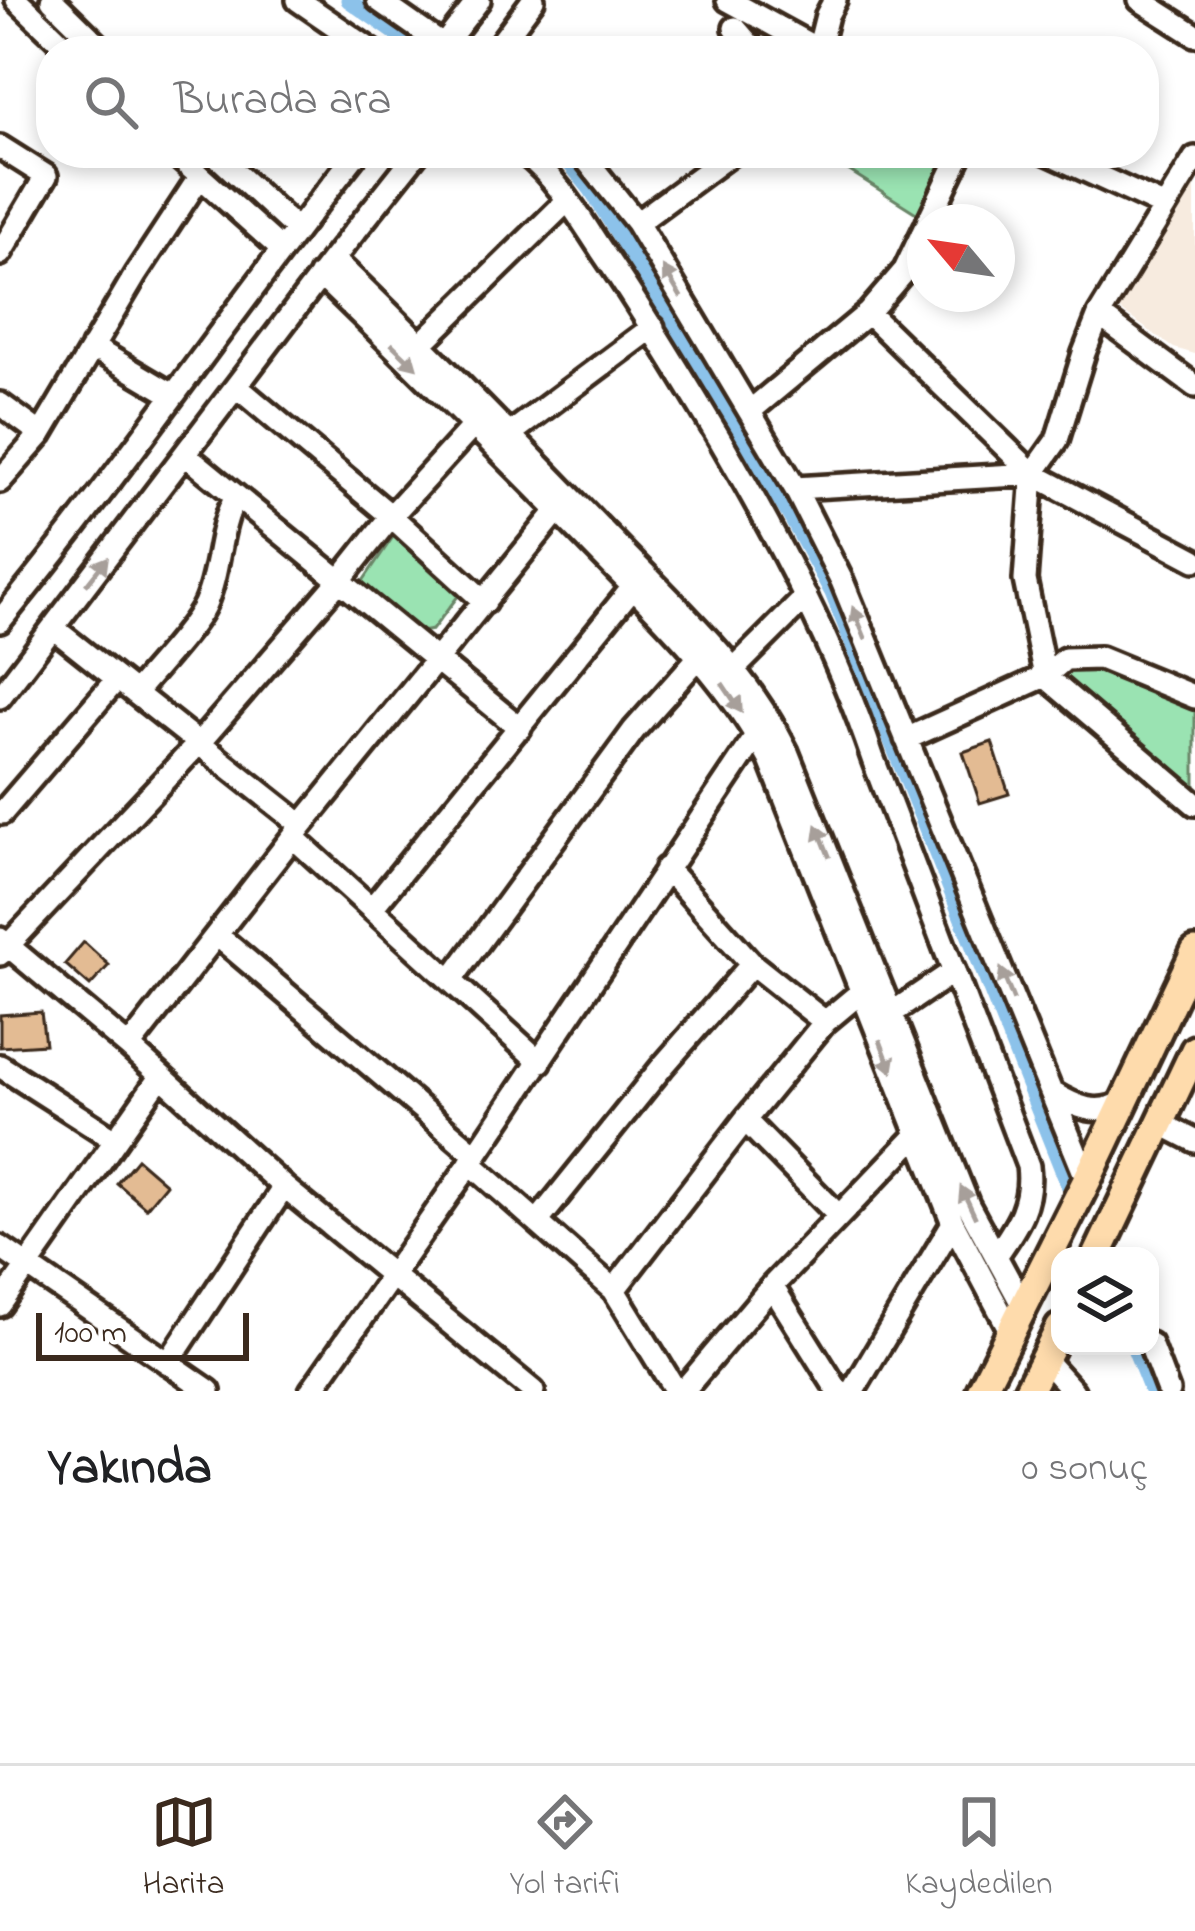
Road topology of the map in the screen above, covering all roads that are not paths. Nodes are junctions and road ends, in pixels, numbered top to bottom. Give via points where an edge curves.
1 (17, 0) edge
2 (52, 0) edge
3 (298, 0) edge
4 (378, 0) edge
5 (479, 0) edge
6 (533, 0) edge
7 (728, 0) edge
8 (835, 0) edge
9 (1149, 2) edge
10 (735, 28) dead end
11 (1195, 35) edge
12 (54, 36) edge
13 (89, 36) edge
14 (350, 36) edge
15 (427, 36) edge
16 (454, 36) edge
17 (506, 36) edge
18 (742, 36) edge
19 (793, 36) edge
20 (823, 36) edge
21 (0, 147) edge
22 (1195, 158) edge
23 (189, 168) edge
24 (230, 168) edge
25 (345, 168) edge
26 (405, 168) edge
27 (540, 168) edge
28 (593, 168) edge
29 (712, 168) edge
30 (954, 168) edge
31 (1081, 168) edge
32 (199, 178) junction
33 (567, 201) junction
34 (936, 204) edge
35 (1163, 206) junction
36 (637, 223) junction
37 (296, 230) junction
38 (281, 249) junction
39 (0, 254) edge
40 (907, 266) edge
41 (327, 267) junction
42 (868, 313) junction
43 (1099, 314) junction
44 (653, 327) junction
45 (421, 344) junction
46 (92, 347) junction
47 (1195, 386) edge
48 (237, 387) junction
49 (173, 395) junction
50 (0, 404) edge
51 (750, 411) junction
52 (474, 425) junction
53 (40, 434) junction
54 (510, 434) junction
55 (186, 455) junction
56 (1034, 475) junction
57 (0, 481) edge
58 (795, 488) junction
59 (236, 496) junction
60 (558, 510) junction
61 (392, 516) junction
62 (1195, 560) edge
63 (340, 580) junction
64 (633, 587) junction
65 (806, 597) junction
66 (485, 602) junction
67 (0, 621) edge
68 (52, 628) junction
69 (698, 657) junction
70 (439, 659) junction
71 (735, 668) junction
72 (1045, 676) junction
73 (126, 686) junction
74 (0, 697) edge
75 (1195, 697) edge
76 (520, 728) junction
77 (757, 735) junction
78 (906, 739) junction
79 (199, 743) junction
80 (1195, 804) edge
81 (0, 811) edge
82 (298, 831) junction
83 (666, 868) junction
84 (372, 908) junction
85 (218, 936) junction
86 (2, 946) edge
87 (1195, 952) edge
88 (752, 964) junction
89 (954, 971) junction
90 (451, 980) junction
91 (861, 992) junction
92 (892, 1013) junction
93 (826, 1022) junction
94 (129, 1047) junction
95 (1195, 1050) edge
96 (540, 1062) junction
97 (0, 1066) edge
98 (160, 1077) junction
99 (1051, 1092) junction
100 (1125, 1101) junction
101 (745, 1120) junction
102 (1160, 1123) junction
103 (917, 1135) junction
104 (114, 1138) junction
105 (1195, 1141) edge
106 (473, 1159) junction
107 (1087, 1180) junction
108 (284, 1187) junction
109 (838, 1215) junction
110 (538, 1221) junction
111 (952, 1223) junction
112 (0, 1247) edge
113 (1105, 1247) edge
114 (1107, 1247) edge
115 (996, 1256) junction
116 (28, 1265) junction
117 (393, 1276) junction
118 (772, 1286) junction
119 (614, 1290) junction
120 (0, 1305) edge
121 (1023, 1306) junction
122 (1011, 1332) junction
123 (1051, 1345) edge
124 (1154, 1355) edge
125 (1044, 1359) junction
126 (168, 1363) junction
127 (209, 1391) edge
128 (311, 1391) edge
129 (533, 1391) edge
130 (680, 1391) edge
131 (838, 1391) edge
132 (853, 1391) edge
133 (981, 1391) edge
134 (1028, 1391) edge
135 (1073, 1391) edge
136 (1168, 1391) edge

1 - 12 street
2 - 13 street
3 - 14 street
4 - 15 street
5 - 16 street
6 - 17 street
7 - 19 street
8 - 20 street
9 - 11 street
10 - 18 street
21 - 39 street via 46,176
22 - 35 street
23 - 32 street
24 - 37 street
25 - 37 street
26 - 41 street
27 - 33 street
28 - 36 street
29 - 36 street
30 - 34 street
31 - 35 street
32 - 38 street
32 - 46 street
33 - 44 street
33 - 45 street
35 - 43 street
51 -> 36 street
37 - 38 street
38 - 49 street
40 - 42 street
41 - 45 street
41 - 48 street
41 -> 52 street
42 - 51 street
42 - 56 street
43 - 47 street
43 - 56 street via 1058,440
44 - 54 street
44 - 65 street
45 - 54 street
46 - 49 street
46 - 53 street
48 - 55 street
48 - 61 street
49 - 67 street
50 - 53 street
51 - 58 street
52 - 60 street
52 - 61 street
53 - 57 street
54 - 71 street
55 - 59 street
68 -> 55 street
56 - 58 street
56 - 62 street
56 - 72 street via 1025,580
78 -> 58 street
59 - 63 street
59 - 73 street via 203,608
60 - 64 street
60 - 66 street
61 - 63 street
61 - 66 street
63 - 70 street
63 - 79 street
64 - 69 street
64 - 76 street
65 - 71 street
65 - 89 street via 852,696
66 - 70 street
68 - 73 street
68 - 74 street
69 -> 77 street
69 - 90 street via 634,730
70 - 76 street
70 - 82 street
92 -> 71 street via 788,752
72 - 75 street via 1065,659 1100,658
72 - 78 street
72 - 80 street
73 - 79 street
73 - 81 street
76 - 84 street
77 - 83 street
77 - 91 street
99 -> 78 street
79 - 82 street
79 - 86 street
82 - 84 street
82 - 85 street
83 - 88 street
83 - 96 street
84 - 90 street
85 - 94 street
85 - 106 street
86 - 94 street
87 - 100 main road
88 - 93 street
88 - 110 street
89 - 92 street
89 - 115 street via 1028,1166 1025,1210
90 - 96 street
91 - 93 street
91 -> 103 street
115 -> 92 street
93 - 101 street
94 - 98 street
95 - 102 main road
96 - 106 street
97 - 104 street
98 - 104 street
98 - 108 street
99 - 100 street via 1089,1110
99 - 107 street
100 - 107 main road
101 - 109 street
101 - 119 street
102 - 105 street
102 - 114 main road
103 - 109 street
103 - 111 street
104 - 116 street
106 - 110 street
106 - 117 street
107 - 113 main road
107 - 121 main road
108 - 117 street
108 - 126 street
109 - 118 street
110 - 119 street
111 - 122 street
111 - 132 street
112 - 116 street
115 - 121 street
116 - 120 street
116 - 126 street
117 - 128 street
117 - 129 street
118 - 130 street
118 - 131 street
119 - 130 street
121 - 122 main road
122 - 133 main road
123 - 125 main road
124 - 136 street
125 - 134 main road
125 - 135 street
126 - 127 street

